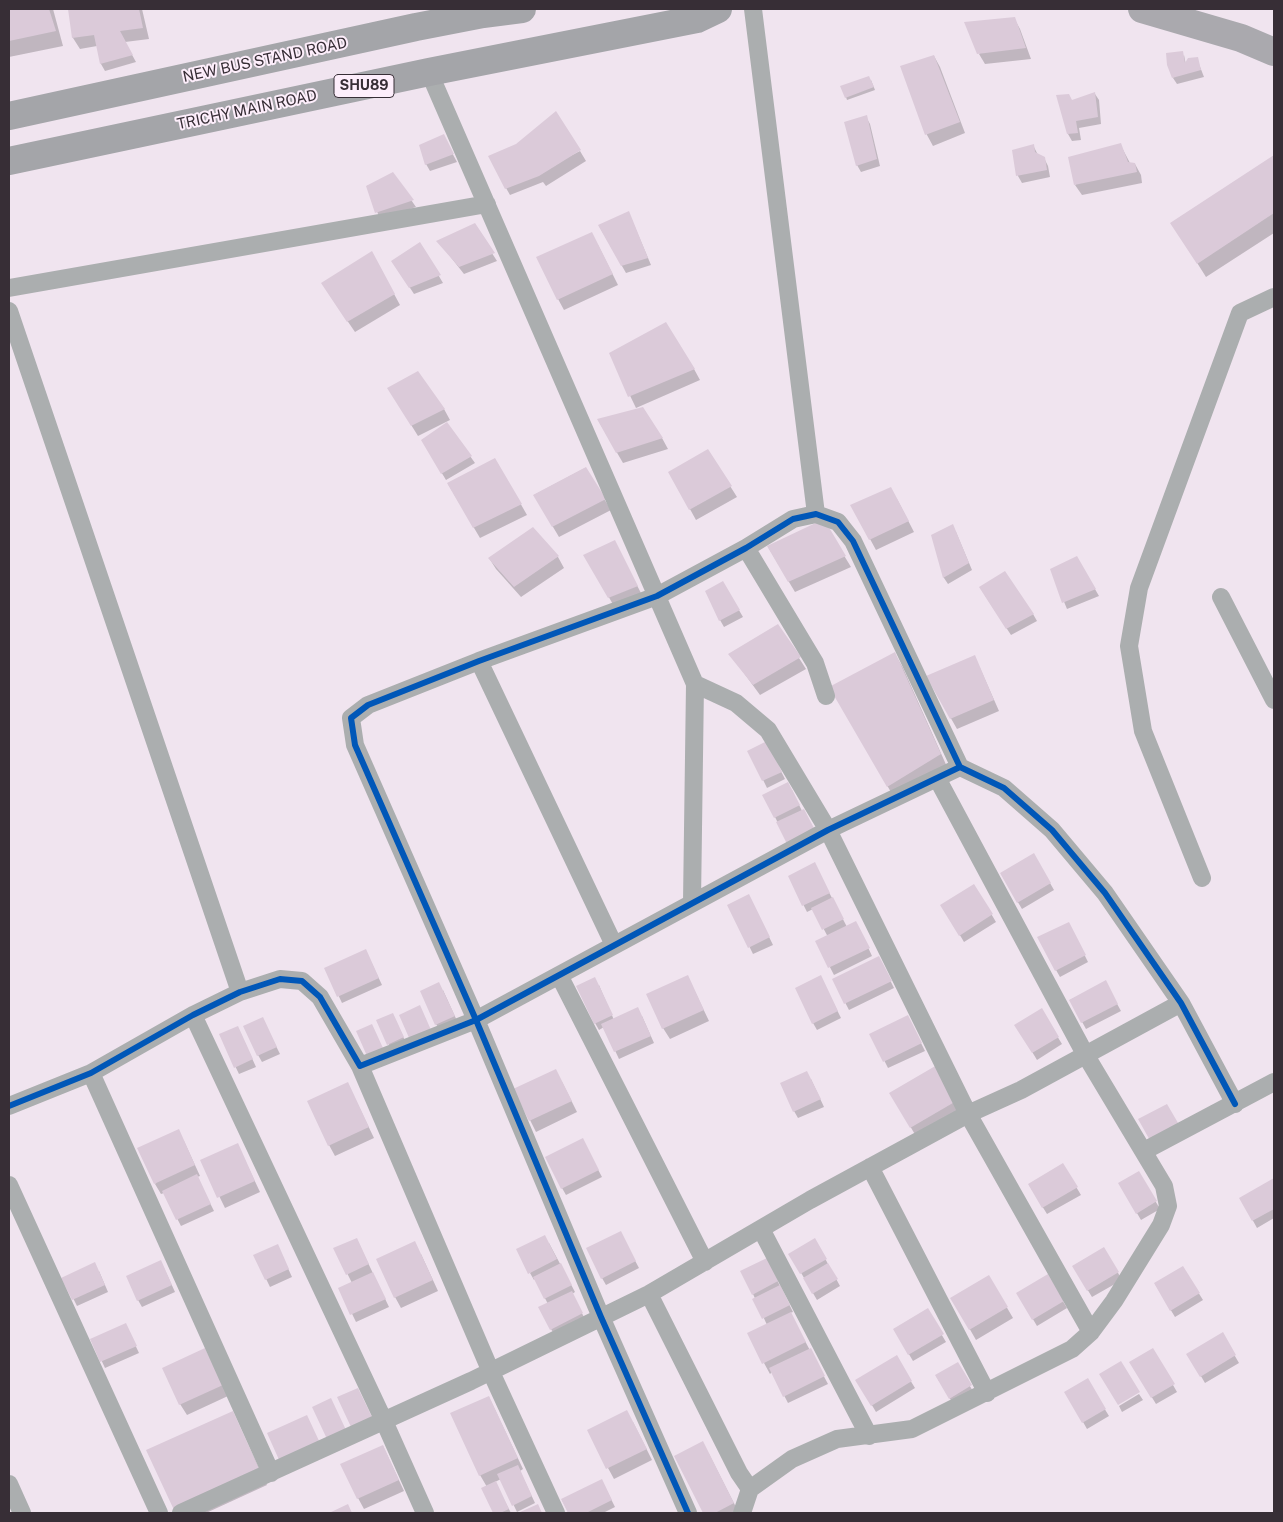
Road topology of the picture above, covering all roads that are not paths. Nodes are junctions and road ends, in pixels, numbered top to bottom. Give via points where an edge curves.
1 (522, 9) edge
2 (718, 9) edge
3 (753, 9) edge
4 (1142, 9) edge
5 (1274, 52) edge
6 (429, 72) junction
7 (9, 116) edge
8 (9, 161) edge
9 (487, 204) junction
10 (9, 288) edge
11 (1274, 297) edge
12 (9, 311) edge
13 (816, 514) junction
14 (746, 548) junction
15 (657, 596) junction
16 (1221, 597) dead end
17 (479, 661) junction
18 (695, 684) junction
19 (826, 696) dead end
20 (1274, 700) edge
21 (960, 767) junction
22 (937, 778) junction
23 (828, 830) junction
24 (1202, 878) dead end
25 (692, 902) junction
26 (614, 945) junction
27 (559, 975) junction
28 (240, 992) junction
29 (1181, 1004) junction
30 (193, 1015) junction
31 (476, 1020) junction
32 (1085, 1054) junction
33 (360, 1066) junction
34 (91, 1073) junction
35 (1274, 1082) edge
36 (1235, 1104) junction
37 (9, 1106) edge
38 (968, 1114) junction
39 (1144, 1151) junction
40 (870, 1167) junction
41 (9, 1185) edge
42 (760, 1229) junction
43 (705, 1262) junction
44 (649, 1294) junction
45 (601, 1317) junction
46 (1091, 1332) junction
47 (491, 1372) junction
48 (987, 1393) junction
49 (384, 1421) junction
50 (869, 1436) junction
51 (270, 1472) junction
52 (9, 1484) edge
53 (750, 1490) junction
54 (22, 1513) edge
55 (159, 1513) edge
56 (181, 1513) edge
57 (425, 1513) edge
58 (556, 1513) edge
59 (688, 1513) edge
60 (742, 1513) edge

1 - 7 main road, NEW BUS STAND ROAD via 416,27
2 - 6 main road, TRICHY MAIN ROAD / SHU89 via 697,19
3 - 13 street
4 - 5 highway via 1241,38
6 - 8 main road, TRICHY MAIN ROAD / SHU89
6 - 9 street
9 - 10 street
9 - 15 street
11 - 24 street via 1240,313 1139,588 1129,646 1143,731
12 - 28 street
13 - 14 street via 793,519
13 - 21 street via 838,522 853,540
14 - 15 street
14 - 19 street via 815,663
15 - 17 street
15 - 18 street
16 - 20 street
17 - 26 street
17 - 31 street via 368,705 351,718 356,745
18 - 23 street via 736,703 768,730
18 - 25 street
21 - 22 street
21 - 29 street via 1004,788 1052,830 1105,893
22 - 23 street
22 - 32 street
23 - 25 street
23 - 38 street
25 - 26 street
26 - 27 street
27 - 31 street
27 - 43 street
28 - 30 street
28 - 33 street via 280,979 302,981 320,997
29 - 32 street
29 - 36 street
30 - 34 street
30 - 49 street
31 - 33 street
31 - 45 street
32 - 38 street via 1021,1090
32 - 39 street
33 - 47 street
34 - 37 street
34 - 51 street
35 - 36 street
36 - 39 street
38 - 40 street
38 - 46 street
39 - 46 street via 1164,1186 1168,1206 1162,1225
40 - 42 street
40 - 48 street
41 - 55 street
42 - 43 street
42 - 50 street
43 - 44 street
44 - 45 street
44 - 53 street
45 - 47 street
45 - 59 street
46 - 48 street via 1072,1349
47 - 49 street
47 - 58 street
48 - 50 street via 912,1429
49 - 51 street
49 - 57 street
50 - 53 street via 837,1438 792,1459
51 - 56 street
52 - 54 street
53 - 60 street

